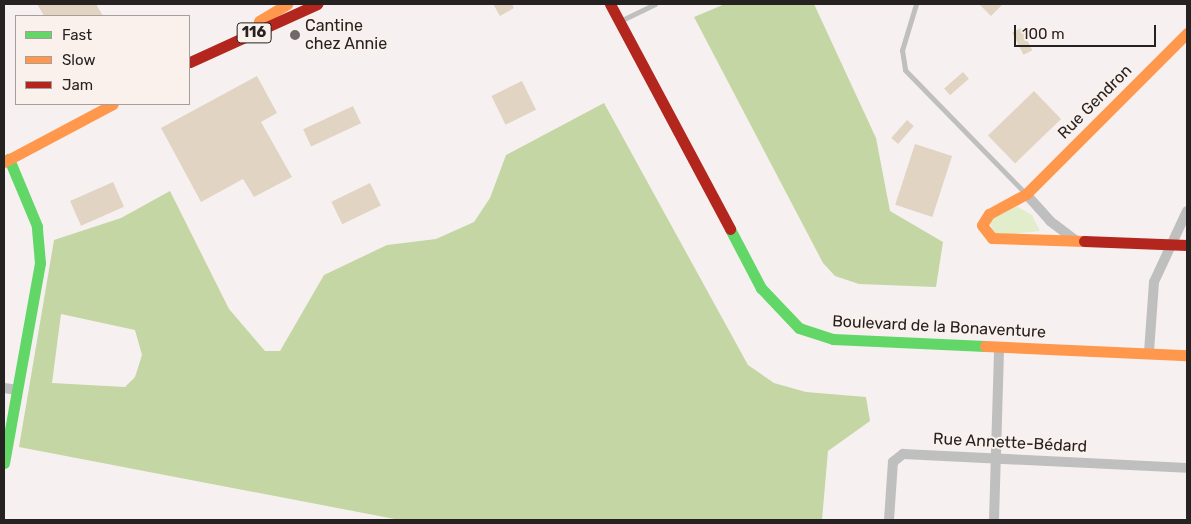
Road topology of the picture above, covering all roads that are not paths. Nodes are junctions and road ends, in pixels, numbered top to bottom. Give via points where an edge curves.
1 (287, 4) edge
2 (317, 4) edge
3 (610, 4) edge
4 (653, 4) edge
5 (916, 4) edge
6 (619, 21) junction
7 (1187, 33) edge
8 (190, 63) edge
9 (111, 105) edge
10 (6, 161) edge
11 (1026, 194) junction
12 (1187, 211) edge
13 (1076, 241) junction
14 (1170, 245) junction
15 (1187, 245) edge
16 (998, 347) junction
17 (1149, 352) junction
18 (1187, 355) edge
19 (4, 388) edge
20 (18, 390) junction
21 (997, 456) junction
22 (4, 463) edge
23 (1187, 468) edge
24 (889, 520) edge
25 (994, 520) edge

1 - 8 street, 116
2 - 8 street, 116
3 - 6 street, Boulevard de la Bonaventure
4 - 6 lane
5 - 11 lane via 902,50 905,70
6 - 16 street, Boulevard de la Bonaventure via 761,288 786,319 814,336 833,339
7 - 11 street, Rue Gendron
9 - 10 street
10 - 20 street via 31,206 39,243 40,263
11 - 13 street via 1050,221
11 - 13 street, Rue Gendron via 984,219 983,232 988,237
12 - 14 street
13 - 14 street
14 - 15 street
14 - 17 street via 1154,282
16 - 17 street, Boulevard de la Bonaventure
16 - 21 street
17 - 18 street, Boulevard de la Bonaventure
19 - 20 street
20 - 22 street
21 - 23 street, Rue Annette-Bédard
21 - 24 street, Rue Annette-Bédard via 897,457 893,462
21 - 25 street

